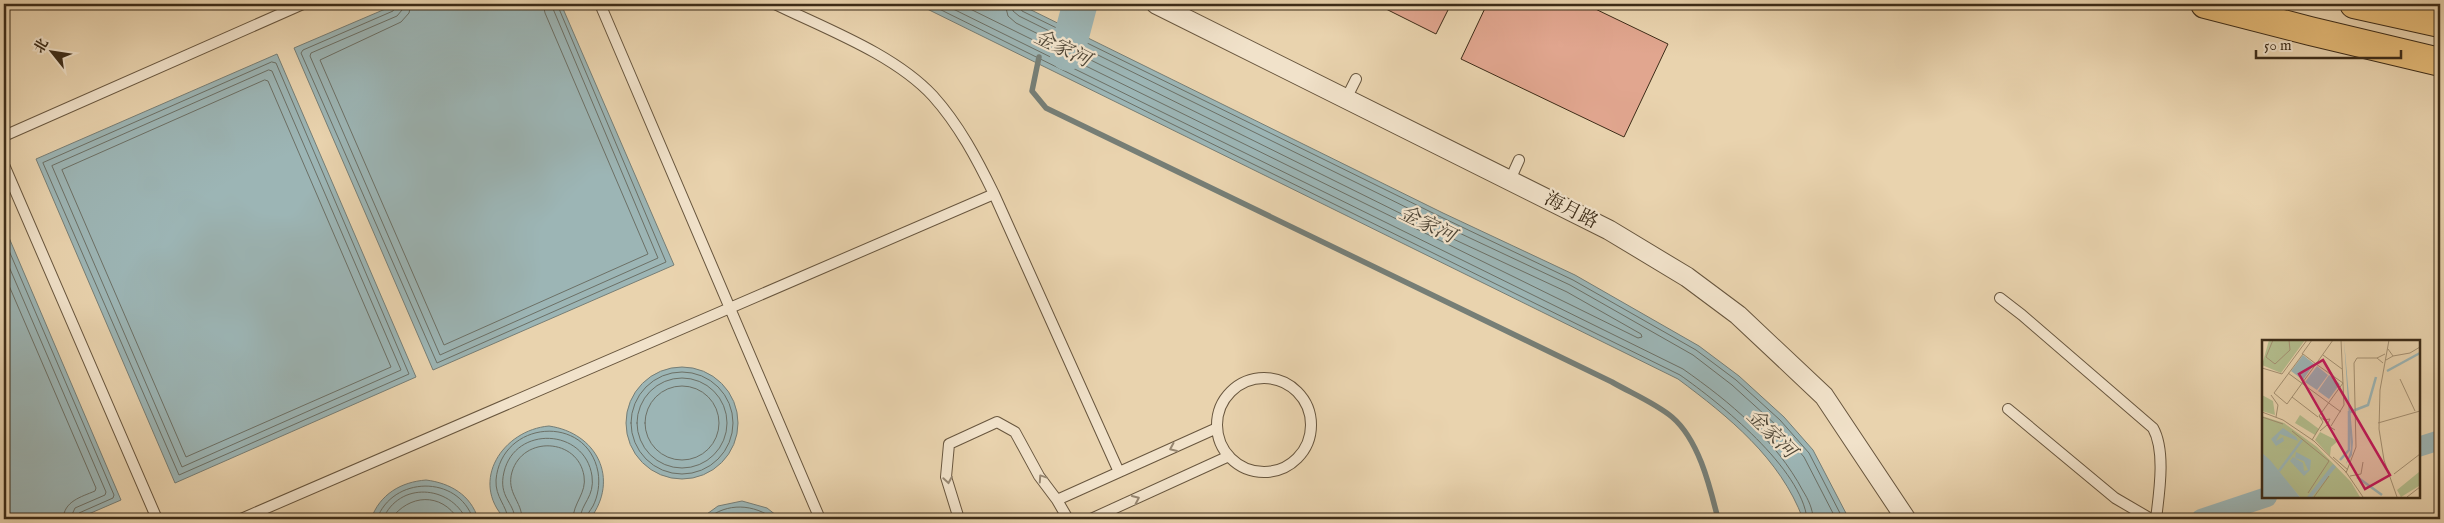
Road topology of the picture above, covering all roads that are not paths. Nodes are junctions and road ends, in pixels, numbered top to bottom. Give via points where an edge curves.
1 (303, 4) edge
2 (600, 4) edge
3 (775, 4) edge
4 (1156, 4) edge
5 (2205, 4) edge
6 (2372, 6) edge
7 (2440, 23) edge
8 (2440, 62) edge
9 (1356, 78) dead end
10 (1346, 99) junction
11 (4, 136) edge
12 (1520, 160) dead end
13 (4, 165) edge
14 (1510, 180) junction
15 (994, 194) junction
16 (2000, 298) dead end
17 (730, 307) junction
18 (2008, 409) dead end
19 (1217, 428) junction
20 (1229, 456) junction
21 (1119, 472) junction
22 (1057, 500) junction
23 (157, 519) edge
24 (241, 519) edge
25 (820, 519) edge
26 (959, 519) edge
27 (1068, 519) edge
28 (1091, 519) edge
29 (1906, 519) edge
30 (2151, 519) edge
31 (2156, 519) edge

1 - 11 lane
2 - 17 lane
3 - 15 lane via 874,53 908,74 933,96 955,124 976,156
4 - 10 street, 海月路
5 - 8 main road
6 - 7 main road
9 - 10 lane
10 - 14 street, 海月路
12 - 14 lane
13 - 23 lane
14 - 29 street, 海月路 via 1609,230 1687,277 1738,315 1824,396
15 - 17 lane
15 - 21 lane
16 - 31 lane via 2152,428 2159,444
17 - 24 lane
17 - 25 lane
18 - 30 lane via 2116,498
19 - 20 lane
19 - 20 lane via 1219,413 1230,393 1248,380 1263,377 1292,386 1303,397 1310,412 1308,442 1287,466 1272,471 1256,471 1241,466
19 -> 21 lane
28 -> 20 lane
21 - 22 lane
22 -> 26 lane via 1015,432 997,422 949,444 946,477
22 - 27 lane

